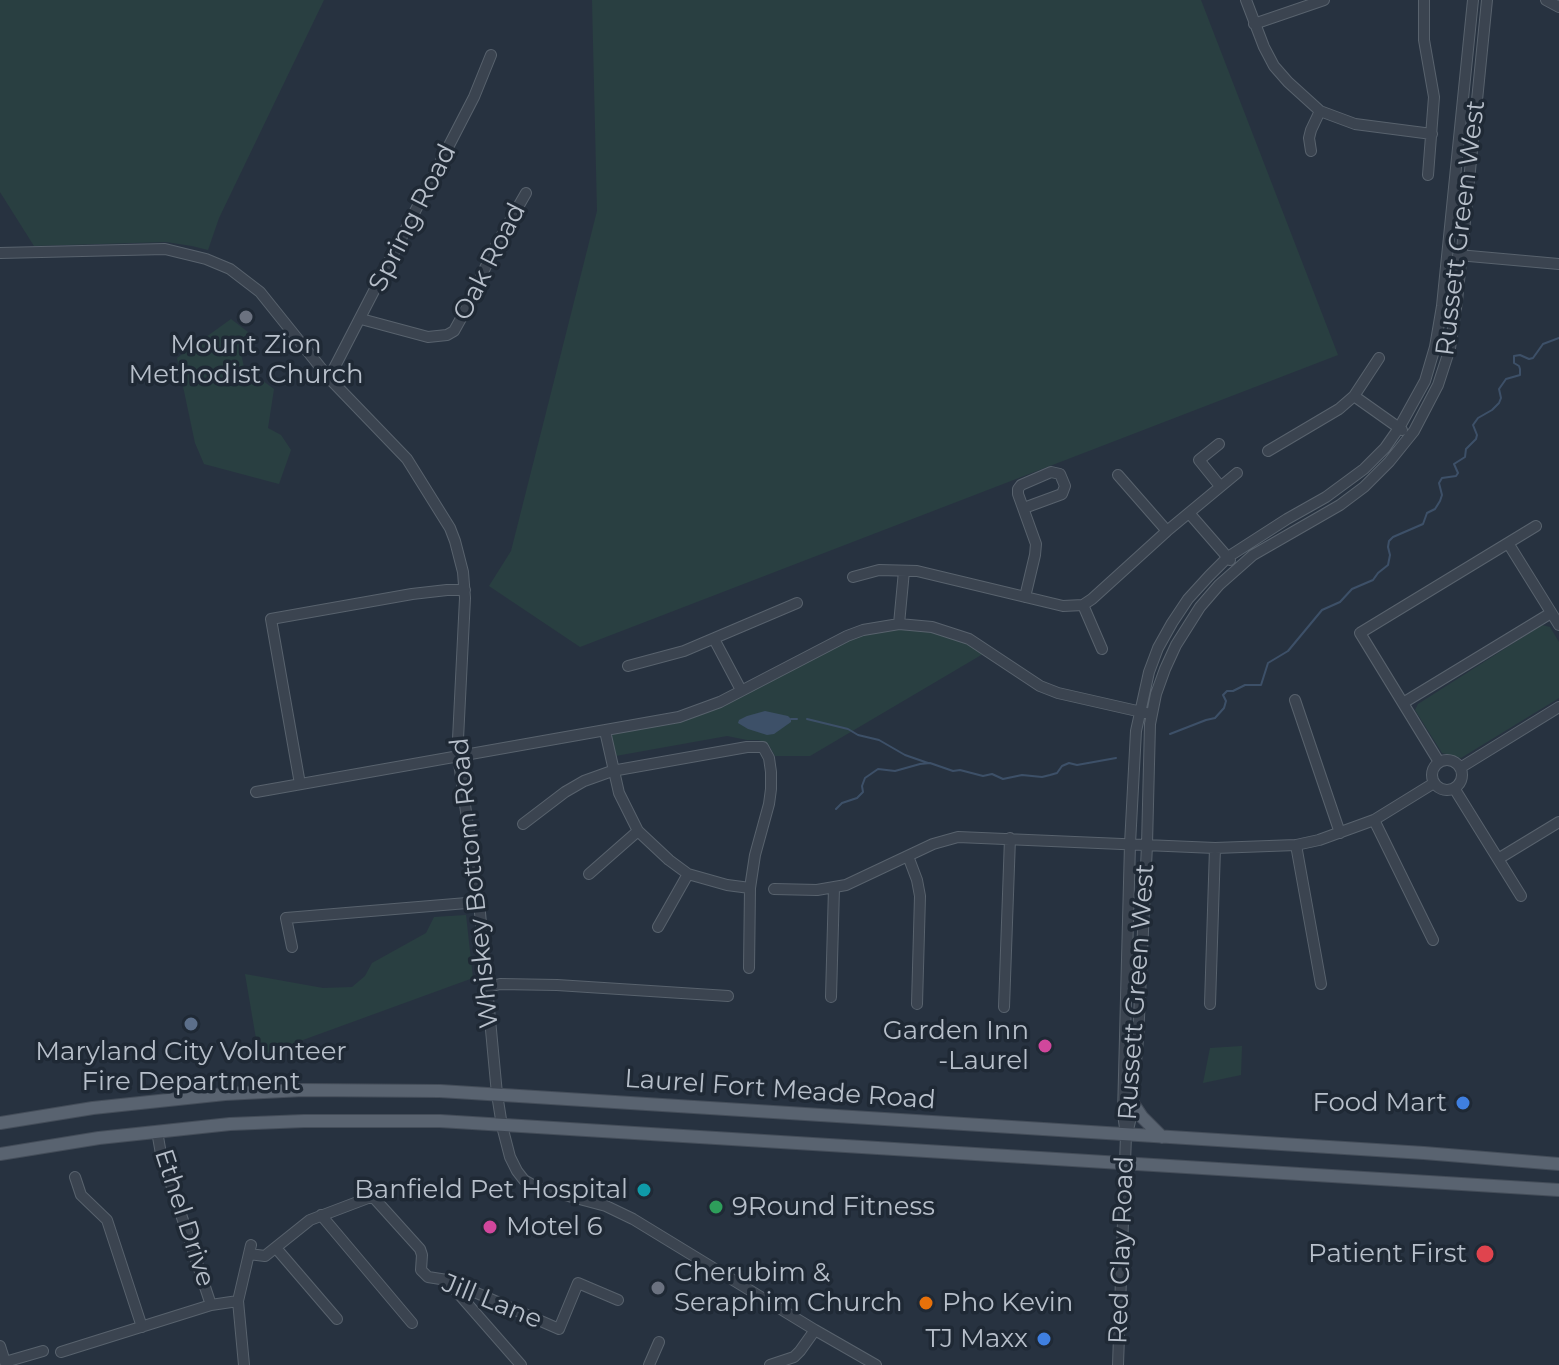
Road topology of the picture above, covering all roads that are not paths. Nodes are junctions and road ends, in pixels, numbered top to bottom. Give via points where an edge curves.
1 (1246, 0) edge
2 (1324, 0) edge
3 (1424, 0) edge
4 (1473, 0) edge
5 (1487, 0) edge
6 (1546, 0) edge
7 (1559, 5) edge
8 (1254, 24) junction
9 (491, 55) dead end
10 (1320, 111) junction
11 (1432, 134) junction
12 (1311, 151) dead end
13 (1428, 175) dead end
14 (526, 193) dead end
15 (0, 253) edge
16 (1448, 254) junction
17 (1462, 255) junction
18 (1559, 264) edge
19 (361, 319) junction
20 (1379, 358) dead end
21 (329, 378) junction
22 (1354, 396) junction
23 (1399, 428) junction
24 (1410, 436) junction
25 (1219, 444) dead end
26 (1268, 451) dead end
27 (1237, 473) dead end
28 (1118, 475) dead end
29 (1220, 486) junction
30 (1024, 508) junction
31 (1189, 513) junction
32 (1536, 526) dead end
33 (1167, 531) junction
34 (1508, 543) junction
35 (1228, 557) junction
36 (1236, 568) junction
37 (904, 571) junction
38 (853, 577) dead end
39 (465, 590) junction
40 (1025, 597) junction
41 (797, 603) dead end
42 (1083, 605) junction
43 (1551, 613) junction
44 (899, 624) junction
45 (1559, 625) edge
46 (714, 639) junction
47 (1102, 649) dead end
48 (628, 666) dead end
49 (741, 690) junction
50 (1295, 700) dead end
51 (1403, 703) junction
52 (1559, 707) edge
53 (1139, 712) junction
54 (1152, 714) junction
55 (605, 731) junction
56 (458, 756) junction
57 (1439, 762) junction
58 (1460, 768) junction
59 (612, 771) junction
60 (1434, 783) junction
61 (300, 784) junction
62 (1454, 788) junction
63 (256, 792) dead end
64 (1374, 820) junction
65 (1559, 822) edge
66 (523, 824) dead end
67 (638, 831) junction
68 (1340, 833) junction
69 (1010, 838) junction
70 (1130, 844) junction
71 (1147, 845) junction
72 (1296, 845) junction
73 (1215, 848) junction
74 (908, 856) junction
75 (1498, 859) junction
76 (589, 874) dead end
77 (688, 874) junction
78 (750, 888) junction
79 (834, 888) junction
80 (774, 889) dead end
81 (1521, 896) dead end
82 (479, 902) junction
83 (658, 927) dead end
84 (1433, 940) dead end
85 (292, 947) dead end
86 (749, 968) dead end
87 (1321, 984) dead end
88 (488, 987) junction
89 (728, 996) dead end
90 (831, 997) dead end
91 (917, 1004) dead end
92 (1210, 1004) dead end
93 (1004, 1007) dead end
94 (497, 1094) junction
95 (1132, 1102) junction
96 (0, 1123) edge
97 (502, 1126) junction
98 (157, 1131) junction
99 (1126, 1135) junction
100 (1162, 1137) junction
101 (0, 1154) edge
102 (1125, 1164) junction
103 (1559, 1164) edge
104 (75, 1177) dead end
105 (1559, 1190) edge
106 (321, 1215) junction
107 (276, 1248) junction
108 (447, 1280) junction
109 (618, 1300) dead end
110 (238, 1301) junction
111 (211, 1305) junction
112 (337, 1319) dead end
113 (412, 1323) dead end
114 (142, 1327) junction
115 (815, 1330) junction
116 (659, 1342) dead end
117 (0, 1346) edge
118 (43, 1351) dead end
119 (61, 1352) dead end
120 (5, 1364) edge
121 (244, 1365) edge
122 (521, 1365) edge
123 (649, 1365) edge
124 (770, 1365) edge
125 (876, 1365) edge
126 (1118, 1365) edge

1 - 8 street
2 - 8 street
3 - 11 street via 1424,40 1434,97
4 - 16 street, Russett Green West
5 - 17 street, Russett Green West
6 - 7 street
8 - 10 street via 1274,66
9 - 19 street, Spring Road
10 - 11 street via 1355,124
10 - 12 street via 1309,138
11 - 13 street
14 - 19 street, Oak Road via 454,331 428,337
15 - 21 street, Whiskey Bottom Road via 150,248 206,259 260,292
16 - 17 street
16 - 23 street, Russett Green West via 1435,347 1425,381
17 - 18 street
17 - 24 street, Russett Green West via 1446,362
19 - 21 street, Spring Road
20 - 22 street
21 - 39 street, Whiskey Bottom Road via 398,448 434,500 455,541
22 - 23 street
22 - 26 street
23 - 24 street
23 - 35 street, Russett Green West via 1347,483
24 - 36 street, Russett Green West via 1364,487
25 - 29 street via 1199,460
27 - 29 street
28 - 33 street
29 - 31 street
30 - 30 street via 1062,494 1060,474 1051,472 1021,485 1018,494
30 - 40 street via 1036,544
31 - 33 street
31 - 35 street
32 - 34 street
33 - 42 street
34 - 43 street
34 - 51 street via 1360,633
35 - 36 street
35 - 53 street, Russett Green West via 1172,623 1149,672
36 - 54 street, Russett Green West via 1200,607 1176,645
37 - 38 street
37 - 40 street
37 - 44 street
39 - 56 street, Whiskey Bottom Road
39 - 61 street via 271,619
40 - 42 street
41 - 46 street
42 - 47 street
43 - 45 street
43 - 51 street
44 - 49 street via 847,636
44 - 53 street via 969,639 1058,693
46 - 48 street
46 - 49 street
49 - 55 street via 679,717
50 - 68 street
51 - 57 street
52 - 58 street
53 - 54 street
53 - 70 street, Russett Green West
54 - 71 street, Russett Green West
55 - 56 street
55 - 59 street
56 - 61 street
56 - 82 street, Whiskey Bottom Road
57 - 58 street via 1453,761
57 - 60 street via 1432,774
58 - 62 street
59 - 66 street via 565,792
59 - 67 street
59 - 78 street via 763,747 771,789
60 - 62 street via 1445,790
60 - 64 street
61 - 63 street
62 - 75 street
64 - 68 street
64 - 84 street
65 - 75 street
67 - 76 street
67 - 77 street
68 - 72 street
69 - 70 street
69 - 74 street via 958,837
69 - 93 street
70 - 71 street
70 - 99 street, Russett Green West
71 - 73 street
71 - 95 street, Russett Green West
72 - 73 street
72 - 87 street
73 - 92 street
74 - 79 street
74 - 91 street via 920,896
75 - 81 street
77 - 78 street
77 - 83 street
78 - 86 street
79 - 80 street
79 - 90 street
82 - 85 street via 286,918
82 - 88 street, Whiskey Bottom Road
88 - 89 street via 557,985
88 - 94 street, Whiskey Bottom Road
94 - 96 main road, Laurel Fort Meade Road via 374,1089 225,1094
94 - 97 street, Whiskey Bottom Road
94 - 99 main road, Laurel Fort Meade Road
95 - 99 street, Russett Green West
95 - 100 main road
97 - 98 main road, Laurel Fort Meade Road via 304,1121
97 - 102 main road, Laurel Fort Meade Road
97 - 115 street, Whiskey Bottom Road via 510,1157 524,1180 620,1212
98 - 101 main road, Laurel Fort Meade Road
98 - 111 street, Ethel Drive
99 - 100 main road, Laurel Fort Meade Road
99 - 102 street, Red Clay Road
100 - 103 main road, Laurel Fort Meade Road
102 - 105 main road, Laurel Fort Meade Road
102 - 126 street, Red Clay Road
104 - 114 street via 81,1195 107,1220
106 - 107 street, Jill Lane
106 - 108 street, Jill Lane via 374,1198 420,1249 424,1274
106 - 113 street
107 - 110 street, Jill Lane via 265,1256 250,1250
107 - 112 street
108 - 109 street, Jill Lane via 559,1329 578,1283
108 - 122 street
110 - 111 street
110 - 121 street, Jill Lane
111 - 114 street
114 - 119 street
115 - 124 street via 794,1357
115 - 125 street, Whiskey Bottom Road
116 - 123 street
117 - 120 street
118 - 120 street

